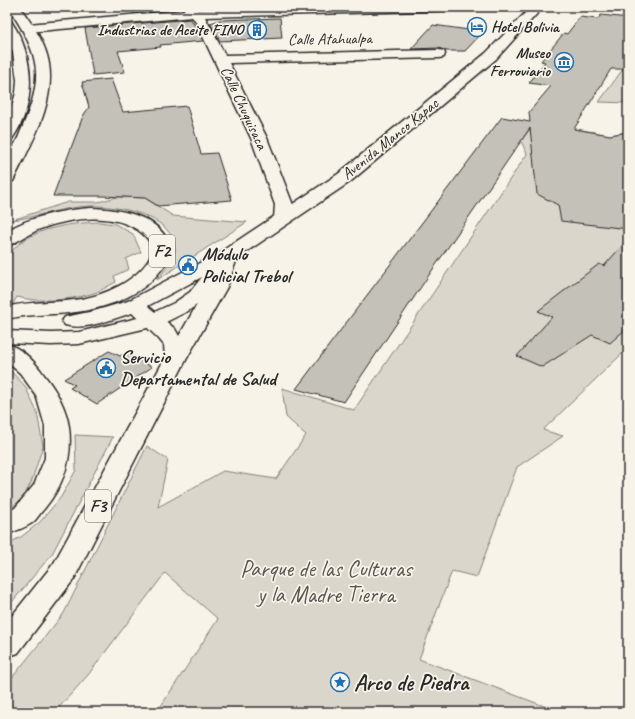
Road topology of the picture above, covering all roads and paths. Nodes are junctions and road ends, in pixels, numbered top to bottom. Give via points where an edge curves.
1 (14, 7) edge
2 (461, 7) edge
3 (537, 7) edge
4 (192, 10) edge
5 (7, 24) edge
6 (28, 28) junction
7 (438, 54) dead end
8 (222, 59) junction
9 (7, 136) edge
10 (7, 177) edge
11 (283, 218) junction
12 (7, 240) edge
13 (229, 255) junction
14 (134, 305) junction
15 (7, 314) edge
16 (153, 321) junction
17 (7, 337) edge
18 (7, 351) edge
19 (176, 358) junction
20 (7, 524) edge
21 (7, 644) edge

1 - 6 main road
2 - 4 main road
3 - 11 main road, Avenida Manco Kapac via 490,56 374,154 344,178
4 - 6 main road
4 - 8 main road, Calle Chuquisaca via 200,18
5 - 9 main road via 20,50 24,72 21,102
6 - 10 main road via 41,56 43,74 39,102 31,126
7 - 8 main road, Calle Atahualpa
8 - 11 main road, Calle Chuquisaca via 260,138 284,205
11 - 13 main road, Avenida Manco Kapac
12 - 15 main road, F2 via 30,226 45,221 91,213 104,214 130,218 144,225 154,233 162,252 154,268 138,282 114,295 62,308 28,309
13 - 14 main road, Avenida Manco Kapac
13 - 16 main road, Avenida Manco Kapac via 197,296
13 - 19 main road via 217,287
14 - 15 main road, Avenida Manco Kapac via 96,317 64,322 28,321
14 - 16 main road
16 - 17 main road, Avenida Manco Kapac via 79,338
16 - 19 main road via 175,345
18 - 20 main road via 28,368 47,394 57,426 57,458 46,489 24,515
19 - 21 main road, F3 via 64,571

